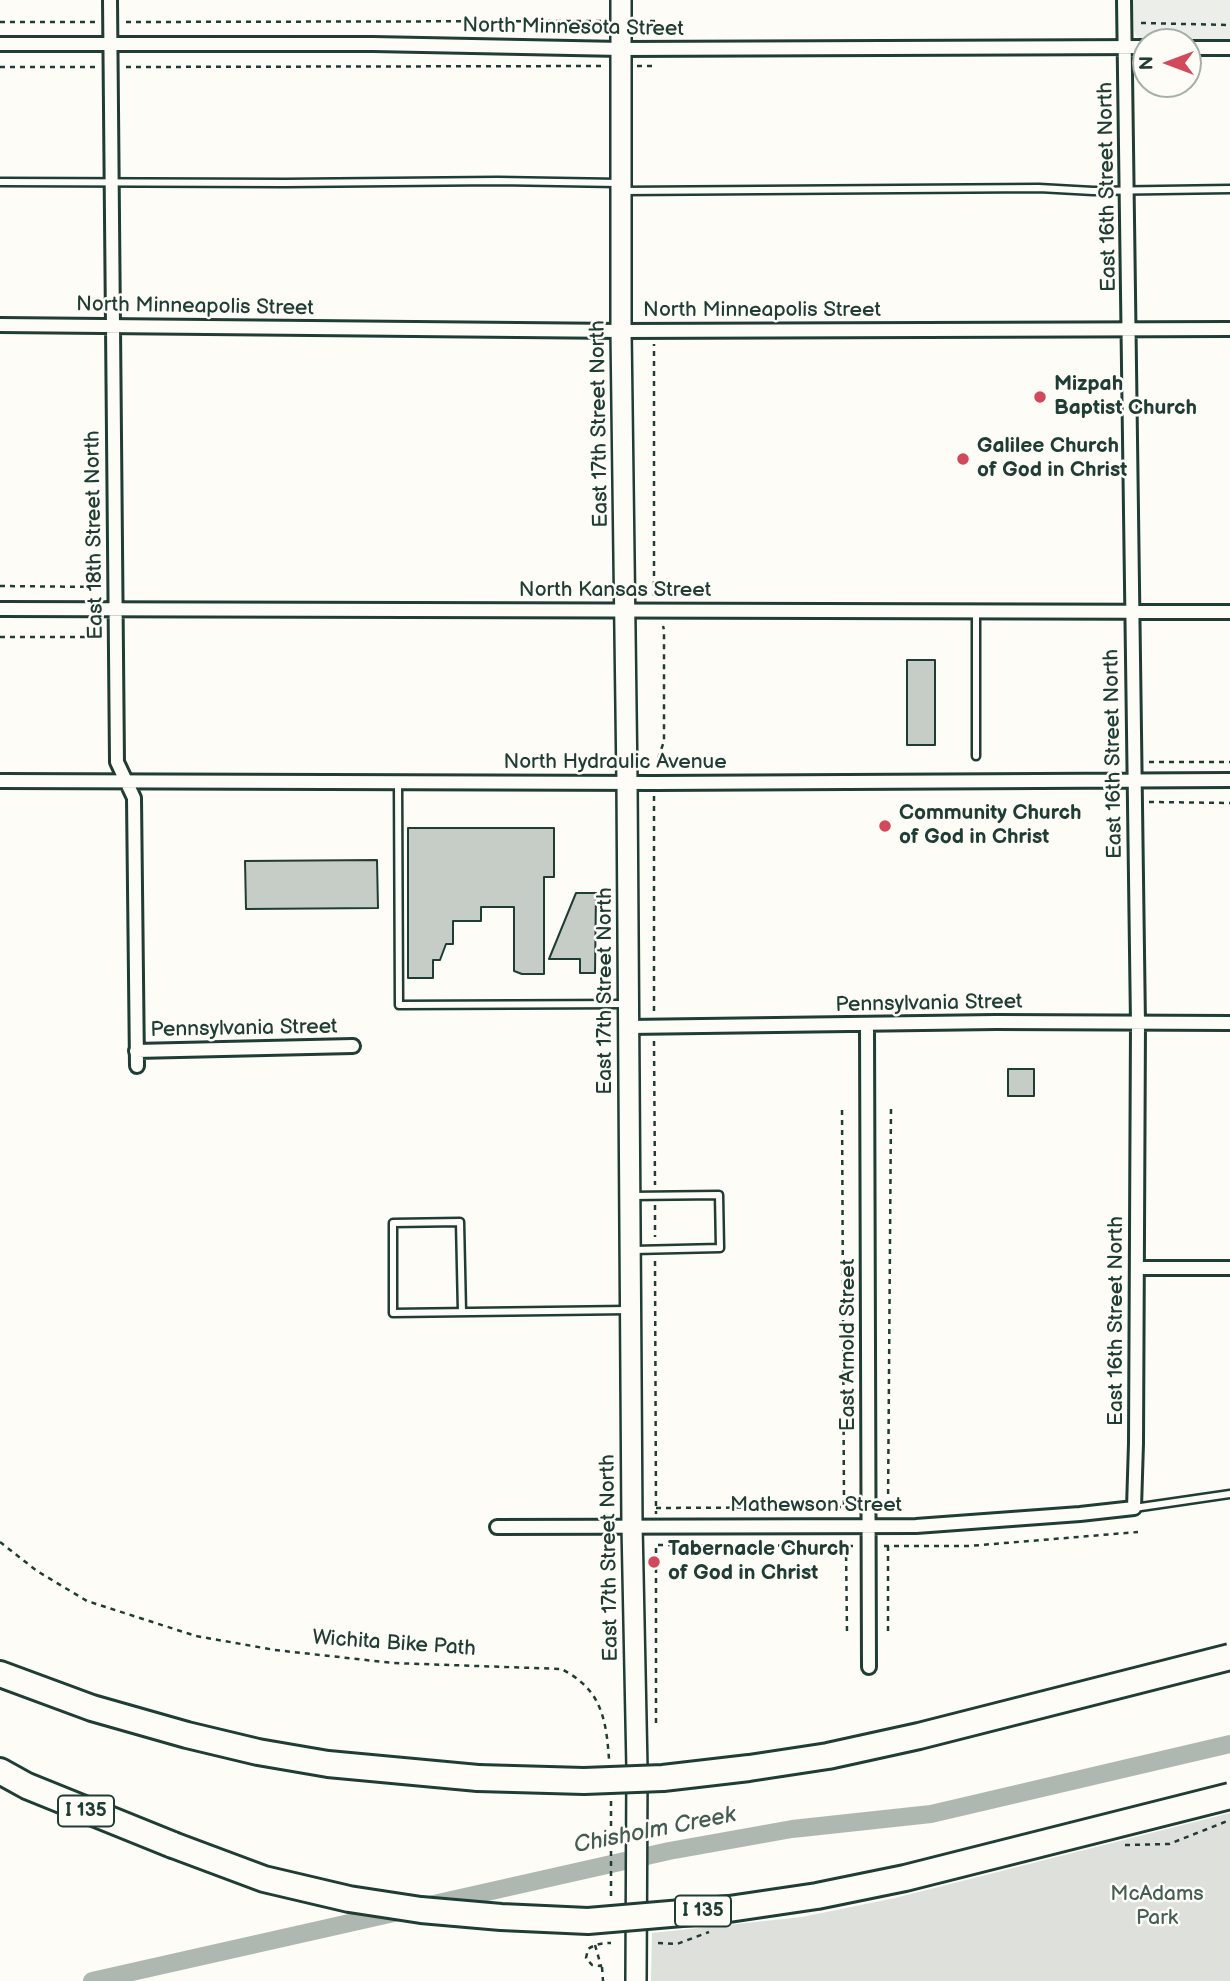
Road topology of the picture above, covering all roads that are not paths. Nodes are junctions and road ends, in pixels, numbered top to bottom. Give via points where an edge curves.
1 (110, 0) edge
2 (621, 0) edge
3 (1124, 0) edge
4 (0, 44) edge
5 (110, 44) junction
6 (1125, 47) junction
7 (1132, 47) edge
8 (1202, 48) edge
9 (1230, 48) edge
10 (621, 58) junction
11 (0, 182) edge
12 (111, 182) junction
13 (621, 187) junction
14 (1230, 189) edge
15 (1127, 190) junction
16 (0, 325) edge
17 (112, 325) junction
18 (1129, 329) junction
19 (1230, 329) edge
20 (621, 331) junction
21 (109, 608) junction
22 (0, 609) edge
23 (626, 610) junction
24 (976, 611) junction
25 (1132, 612) junction
26 (1230, 612) edge
27 (976, 756) dead end
28 (0, 780) edge
29 (1133, 780) junction
30 (1230, 780) edge
31 (126, 781) junction
32 (398, 782) junction
33 (627, 783) junction
34 (629, 1004) junction
35 (1138, 1023) junction
36 (1230, 1023) edge
37 (867, 1024) junction
38 (629, 1027) junction
39 (354, 1046) dead end
40 (136, 1051) junction
41 (137, 1066) dead end
42 (629, 1196) junction
43 (629, 1250) junction
44 (1137, 1268) junction
45 (1230, 1269) edge
46 (630, 1310) junction
47 (462, 1312) junction
48 (1230, 1494) edge
49 (1134, 1508) junction
50 (632, 1525) junction
51 (868, 1526) junction
52 (497, 1527) dead end
53 (1230, 1657) edge
54 (869, 1667) dead end
55 (0, 1674) edge
56 (0, 1771) edge
57 (1230, 1796) edge
58 (636, 1981) edge

1 - 5 street, East 18th Street North
2 - 10 street, East 17th Street North
3 - 6 street, East 16th Street North
4 - 5 street, North Minnesota Street
5 - 10 street, North Minnesota Street via 373,44
5 - 12 street, East 18th Street North
6 - 7 street, North Minnesota Street
6 - 10 street, North Minnesota Street
6 - 15 street, East 16th Street North
8 - 9 street
10 - 13 street, East 17th Street North
11 - 12 lane
12 - 13 lane via 498,181
12 - 17 street, East 18th Street North
13 - 15 lane
13 - 20 street, East 17th Street North
14 - 15 lane
15 - 18 street, East 16th Street North
16 - 17 street, North Minneapolis Street
17 - 20 street, North Minneapolis Street
17 - 21 street, East 18th Street North
18 - 19 street, North Minneapolis Street
18 - 20 street, North Minneapolis Street
18 - 25 street, East 16th Street North
20 - 23 street, East 17th Street North
21 - 22 street, North Kansas Street
21 - 23 street, North Kansas Street
21 - 31 street, East 18th Street North via 117,762
23 - 24 street, North Kansas Street
23 - 33 street, East 17th Street North
24 - 25 street, North Kansas Street
24 - 27 lane
25 - 26 street, North Kansas Street
25 - 29 street, East 16th Street North
28 - 31 street, North Hydraulic Avenue
29 - 30 street, North Hydraulic Avenue
29 - 33 street, North Hydraulic Avenue
29 - 35 street, East 16th Street North
31 - 32 street, North Hydraulic Avenue
31 - 40 street, East 18th Street North via 134,797
32 - 33 street, North Hydraulic Avenue
32 - 34 lane via 399,1005
33 - 34 street, East 17th Street North
34 - 38 street, East 17th Street North
35 - 36 street, Pennsylvania Street
35 - 37 street, Pennsylvania Street
35 - 44 street, East 16th Street North
37 - 38 street, Pennsylvania Street
37 - 51 street, East Arnold Street
38 - 42 street, East 17th Street North
39 - 40 street, Pennsylvania Street
40 - 41 street, East 18th Street North
42 - 43 street, East 17th Street North
42 - 43 lane via 719,1195 720,1248
43 - 46 street, East 17th Street North
44 - 45 street
44 - 49 street, East 16th Street North
46 - 47 lane
46 - 50 street, East 17th Street North
47 - 47 lane via 393,1313 393,1223 460,1222
48 - 49 lane
49 - 51 street, Mathewson Street
50 - 51 street, Mathewson Street
50 - 52 street, Mathewson Street
50 - 58 street, East 17th Street North
51 - 54 street, East Arnold Street
53 - 55 highway, bridge via 828,1756 663,1778 584,1781 478,1778 328,1764 258,1752 92,1708
56 - 57 highway, I 135, bridge via 27,1786 264,1879 349,1899 435,1911 588,1920 729,1909 817,1896

